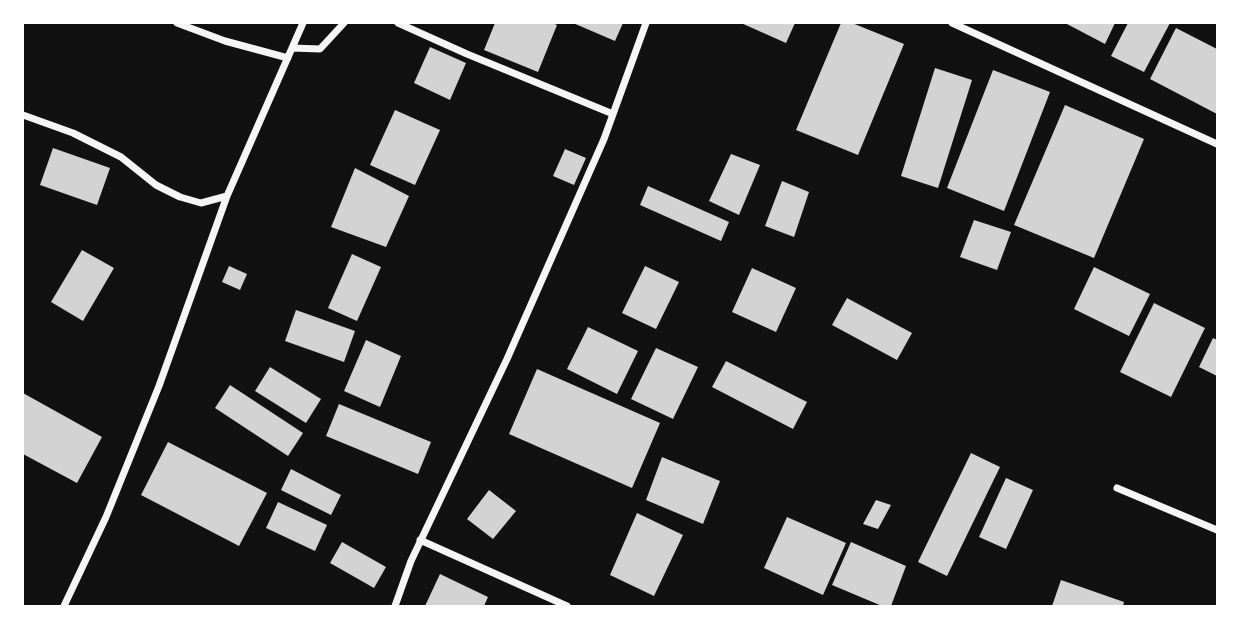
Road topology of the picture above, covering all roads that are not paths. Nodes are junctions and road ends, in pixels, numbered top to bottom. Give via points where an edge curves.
1 (177, 23) edge
2 (303, 23) edge
3 (344, 23) edge
4 (398, 23) edge
5 (646, 23) edge
6 (952, 23) edge
7 (292, 48) junction
8 (288, 58) junction
9 (613, 114) junction
10 (23, 115) edge
11 (1217, 144) edge
12 (227, 196) junction
13 (1117, 488) dead end
14 (1217, 530) edge
15 (420, 540) junction
16 (64, 606) edge
17 (395, 606) edge
18 (567, 606) edge

1 - 8 street
2 - 7 street
3 - 7 street via 320,49
4 - 9 street
5 - 9 street
6 - 11 street
7 - 8 street
8 - 12 street
9 - 15 street via 507,359
10 - 12 street via 121,157 156,185 180,197 201,203
12 - 16 street via 106,517
13 - 14 street
15 - 17 street
15 - 18 street

